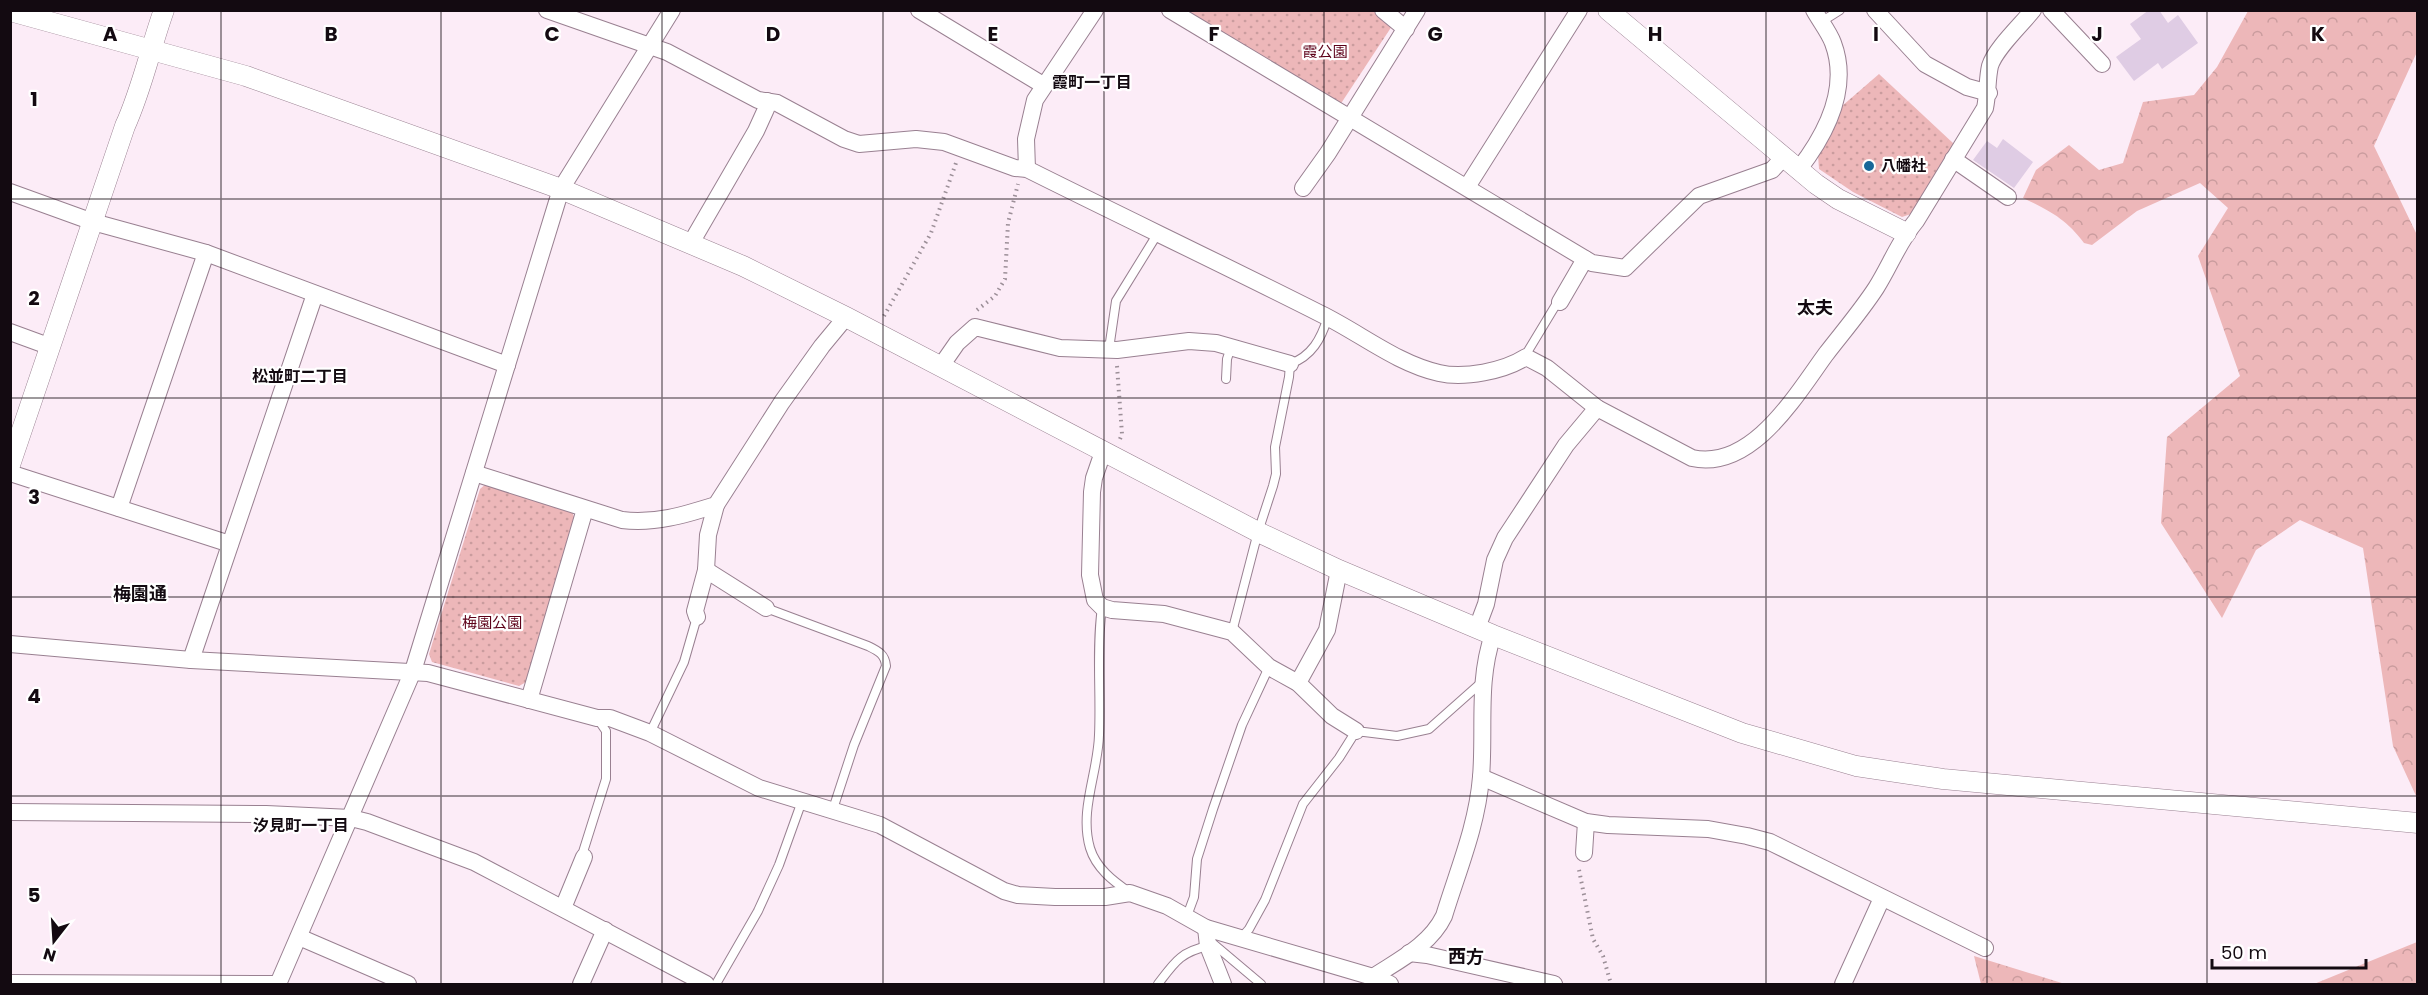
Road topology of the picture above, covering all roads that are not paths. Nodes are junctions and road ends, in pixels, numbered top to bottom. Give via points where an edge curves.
1 (164, 10) edge
2 (547, 10) edge
3 (672, 10) edge
4 (919, 10) edge
5 (1095, 10) edge
6 (1170, 10) edge
7 (1383, 10) edge
8 (1417, 10) edge
9 (1580, 10) edge
10 (1608, 10) edge
11 (1840, 10) edge
12 (1875, 10) edge
13 (2033, 10) edge
14 (2051, 10) edge
15 (10, 11) edge
16 (1818, 16) edge
17 (1406, 29) junction
18 (650, 45) junction
19 (150, 49) junction
20 (2102, 64) dead end
21 (1043, 85) junction
22 (1989, 93) junction
23 (767, 101) junction
24 (1350, 117) junction
25 (1784, 157) junction
26 (1953, 159) junction
27 (1025, 169) junction
28 (1799, 169) junction
29 (1467, 187) junction
30 (1303, 188) dead end
31 (561, 189) junction
32 (10, 192) edge
33 (2008, 197) dead end
34 (93, 222) junction
35 (1158, 232) junction
36 (1906, 233) junction
37 (691, 243) junction
38 (206, 253) junction
39 (1585, 259) junction
40 (315, 294) junction
41 (1560, 302) joint
42 (846, 317) junction
43 (1328, 317) junction
44 (10, 332) edge
45 (1232, 346) junction
46 (51, 347) junction
47 (1113, 350) junction
48 (1526, 357) junction
49 (1290, 364) junction
50 (507, 365) junction
51 (941, 366) junction
52 (1226, 379) dead end
53 (1597, 408) junction
54 (1108, 454) junction
55 (10, 465) edge
56 (10, 473) edge
57 (474, 473) junction
58 (716, 505) junction
59 (119, 508) junction
60 (585, 510) junction
61 (1258, 532) junction
62 (230, 544) junction
63 (706, 570) junction
64 (1340, 570) junction
65 (1102, 607) junction
66 (766, 608) joint
67 (696, 617) joint
68 (1232, 632) junction
69 (1485, 632) junction
70 (10, 644) edge
71 (191, 660) junction
72 (1269, 667) junction
73 (413, 671) junction
74 (1483, 681) junction
75 (1298, 684) junction
76 (528, 700) junction
77 (597, 718) junction
78 (1356, 731) junction
79 (650, 733) junction
80 (1481, 777) junction
81 (802, 801) junction
82 (833, 809) junction
83 (10, 812) edge
84 (2360, 816) junction
85 (351, 818) junction
86 (1586, 822) junction
87 (2418, 823) edge
88 (2418, 828) edge
89 (1584, 853) road end
90 (584, 857) joint
91 (1130, 893) junction
92 (1882, 897) junction
93 (563, 908) junction
94 (1187, 916) junction
95 (604, 930) junction
96 (299, 937) junction
97 (1207, 937) junction
98 (1241, 938) junction
99 (1985, 948) dead end
100 (1409, 954) junction
101 (1368, 979) edge
102 (10, 983) edge
103 (278, 984) edge
104 (408, 984) edge
105 (581, 984) edge
106 (706, 984) edge
107 (716, 984) edge
108 (1158, 984) edge
109 (1222, 984) edge
110 (1261, 984) edge
111 (1390, 984) edge
112 (1554, 984) edge
113 (1843, 984) edge

1 - 19 street
2 - 18 street
3 - 18 street
4 - 21 street
5 - 21 street
6 - 24 street
7 - 17 street
8 - 17 street
9 - 29 street
10 - 25 street
11 - 16 lane
12 - 22 street via 1925,64 1967,87
13 - 22 street via 1993,59
14 - 20 street
15 - 19 street
16 - 28 street via 1833,42 1839,86 1829,120
17 - 24 street
18 - 23 street
18 - 31 street
19 - 31 street via 246,76
19 - 34 street via 138,97
21 - 27 street via 1029,119
22 - 26 street via 1985,108
23 - 27 street via 859,144 916,139 944,142
23 - 37 street via 756,130
24 - 29 street
24 - 30 street
25 - 28 street
25 - 39 street via 1772,170 1699,196 1625,267
26 - 33 street
26 - 36 street
27 - 35 street
28 - 36 street via 1838,199
29 - 39 street
31 - 37 street
31 - 50 street
32 - 34 street
34 - 38 street
34 - 46 street
35 - 43 street
35 - 47 lane via 1116,301
36 - 53 street via 1876,288 1792,400 1746,446 1708,460 1692,458
37 - 42 street
38 - 40 street
38 - 59 street
39 - 41 street
40 - 50 street
40 - 62 street
41 - 48 lane
42 - 51 street
42 - 58 street via 782,402
43 - 48 street via 1389,353 1440,374 1499,370
43 - 49 lane via 1320,341
44 - 46 street
45 - 47 street via 1190,341
45 - 49 street
45 - 52 lane
46 - 55 street
47 - 51 street via 1060,348 975,327 957,343
48 - 53 street via 1547,368
49 - 61 lane via 1275,447 1276,474
50 - 57 street
51 - 54 street
53 - 69 street via 1566,445 1505,538 1495,560
54 - 61 street
54 - 65 street via 1094,477 1090,545 1090,575 1095,600
56 - 59 street
57 - 60 street
57 - 73 street
58 - 60 street via 678,517 641,522
58 - 63 street via 708,535
59 - 62 street
60 - 76 street
61 - 64 street
61 - 68 lane
62 - 71 street
63 - 66 street
63 - 67 street
64 - 69 street
64 - 75 street via 1327,630
65 - 68 street via 1164,614
65 - 91 lane via 1097,677 1099,735 1086,818 1088,839 1098,863
66 - 82 lane via 868,646 886,660
67 - 79 lane via 684,662
68 - 72 street
69 - 74 street
69 - 84 street via 1742,733 1856,766 1943,779
70 - 71 street
71 - 73 street
72 - 75 street
72 - 94 lane via 1242,725 1213,810 1197,859 1194,897
73 - 76 street
73 - 85 street
74 - 78 lane via 1429,729 1397,736
74 - 80 street
75 - 78 street via 1332,716
76 - 77 street
77 - 79 street via 609,718
77 - 90 lane via 606,731 606,778
78 - 98 lane via 1303,804 1265,900
79 - 81 street via 759,788
80 - 86 street
80 - 100 street via 1476,817 1444,916 1438,929
81 - 82 street
81 - 107 lane via 758,911
82 - 91 street via 898,833 1011,893 1032,897 1105,897
83 - 85 street
84 - 87 street
84 - 88 street
85 - 93 street via 474,862
85 - 96 street
86 - 89 street
86 - 92 street via 1708,829 1747,836 1770,842
90 - 93 street
91 - 94 street
92 - 99 street
92 - 113 street
93 - 95 street
94 - 97 street
95 - 105 street
95 - 106 street
96 - 103 street
96 - 104 street
97 - 98 street
97 - 108 lane via 1176,960
97 - 109 street
97 - 110 lane
98 - 101 street
100 - 101 street
100 - 112 street
101 - 111 street
102 - 103 street

